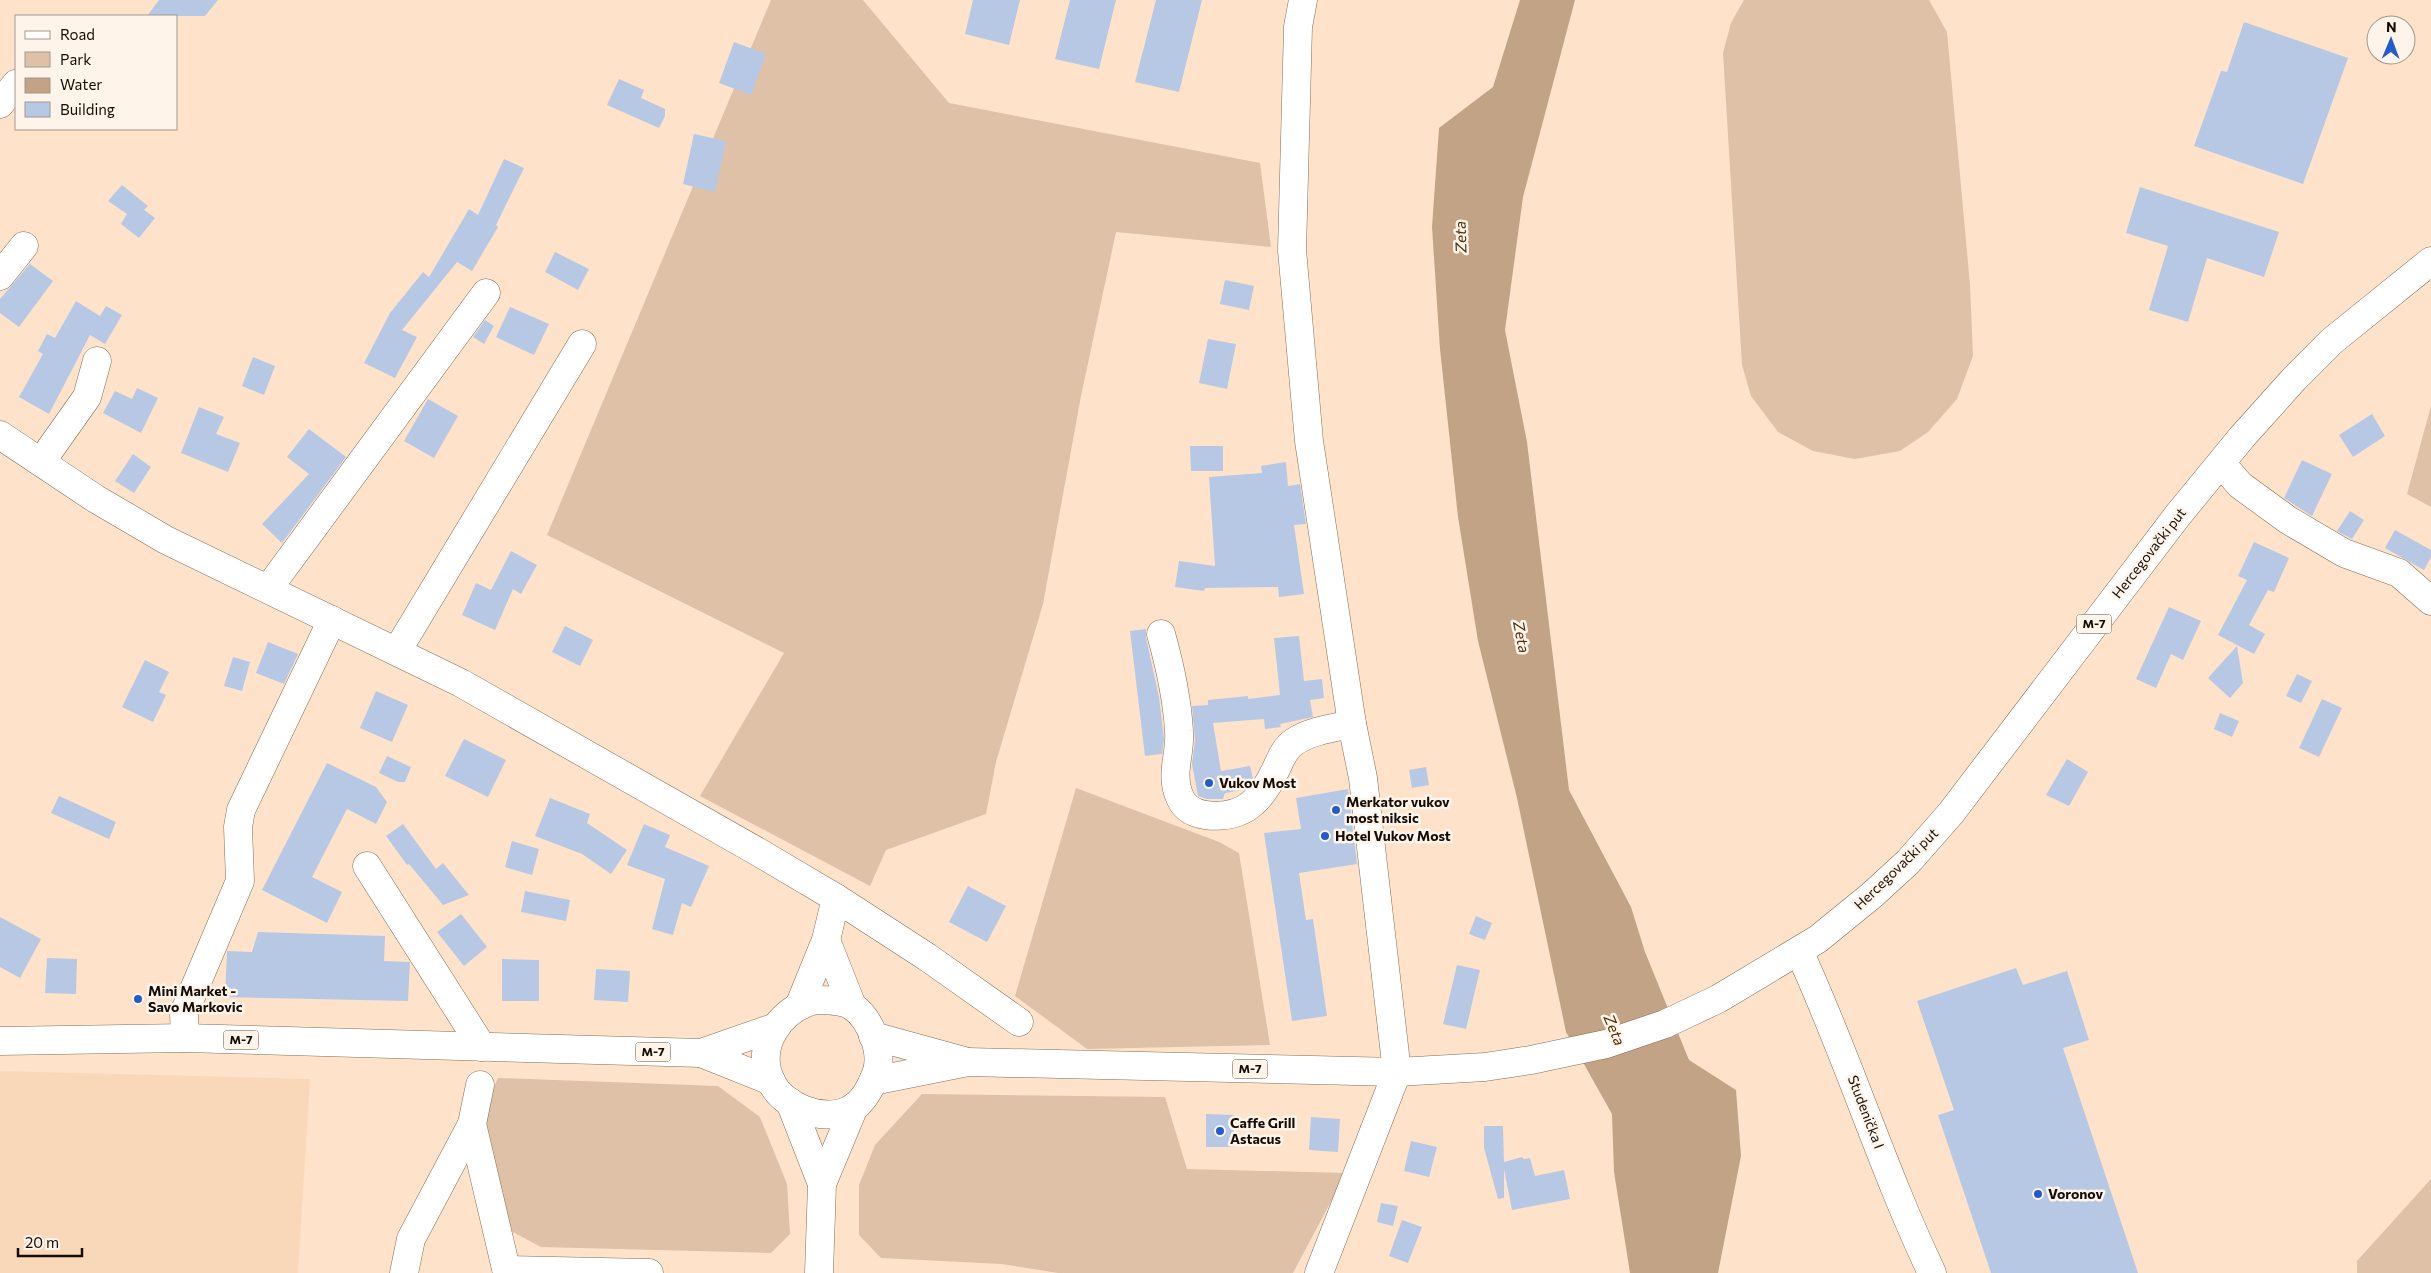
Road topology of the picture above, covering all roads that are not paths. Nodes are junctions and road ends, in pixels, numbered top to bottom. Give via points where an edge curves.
1 (1303, 0) edge
2 (15, 85) edge
3 (0, 104) edge
4 (24, 246) dead end
5 (2431, 260) edge
6 (0, 276) edge
7 (486, 293) dead end
8 (582, 344) dead end
9 (97, 360) dead end
10 (0, 435) edge
11 (41, 462) junction
12 (2220, 463) junction
13 (268, 589) junction
14 (2431, 601) edge
15 (332, 620) junction
16 (1161, 634) dead end
17 (397, 651) junction
18 (1352, 724) junction
19 (367, 866) dead end
20 (836, 898) junction
21 (826, 940) junction
22 (1799, 951) junction
23 (800, 1004) junction
24 (852, 1006) junction
25 (1019, 1022) dead end
26 (773, 1028) junction
27 (874, 1036) junction
28 (184, 1038) junction
29 (0, 1041) edge
30 (482, 1047) junction
31 (701, 1053) junction
32 (968, 1062) junction
33 (1397, 1072) junction
34 (771, 1081) junction
35 (874, 1081) junction
36 (480, 1085) dead end
37 (790, 1102) junction
38 (854, 1107) junction
39 (472, 1124) junction
40 (822, 1184) junction
41 (507, 1272) edge
42 (404, 1273) edge
43 (649, 1273) edge
44 (819, 1273) edge
45 (1319, 1273) edge
46 (1932, 1273) edge

1 - 18 street via 1298,28 1292,250 1309,441
2 - 3 street
4 - 6 street
5 - 12 street, Hercegovački put / M-7 via 2327,346
7 - 13 street
8 - 17 street
9 - 11 street via 87,396
10 - 11 street
11 - 13 street via 96,500 150,531
12 - 14 street via 2240,485 2288,520 2344,553 2399,573
12 - 22 street, Hercegovački put / M-7 via 1936,831 1872,896
13 - 15 street
15 - 17 street
15 - 28 street via 241,810 238,827 240,881 184,1013
16 - 18 street via 1173,679 1180,734 1174,770 1179,796 1186,807 1198,814 1219,817 1241,812 1268,788 1284,752 1293,742
17 - 20 street via 489,699
18 - 33 street via 1363,778
19 - 30 street
20 - 21 street
20 - 25 street
21 - 23 street
21 - 24 street
22 - 33 street, Hercegovački put / M-7 via 1702,1007 1606,1044 1485,1067
22 - 46 street, Studenička I via 1827,1012
23 - 24 street via 815,1000
23 - 26 street, M-7
24 - 27 street via 867,1022
26 - 31 street, M-7
26 - 34 street via 766,1064
27 - 32 street, M-7
27 - 35 street via 879,1055
28 - 29 street, M-7
28 - 30 street, M-7
30 - 31 street, M-7
31 - 34 street, M-7
32 - 33 street, M-7
32 - 35 street, M-7
33 - 45 street
34 - 37 street, M-7
35 - 38 street
36 - 39 street
37 - 38 street, M-7 via 810,1112 829,1115
37 - 40 street
38 - 40 street
39 - 41 street
39 - 42 street via 411,1239
40 - 44 street
41 - 43 street

